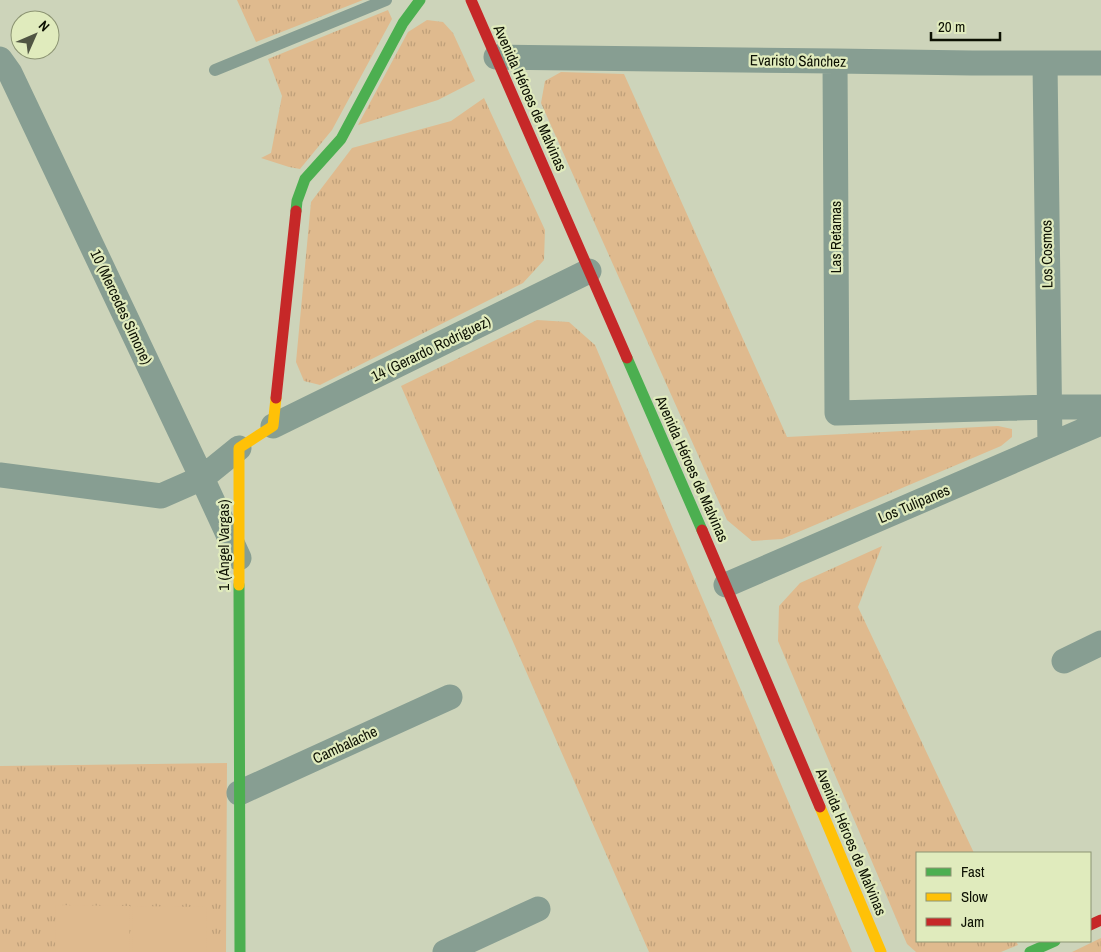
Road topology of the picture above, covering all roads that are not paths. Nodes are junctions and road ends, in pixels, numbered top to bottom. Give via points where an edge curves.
1 (386, 0) edge
2 (420, 0) edge
3 (471, 0) edge
4 (496, 57) junction
5 (0, 59) edge
6 (835, 61) junction
7 (1045, 63) junction
8 (1101, 64) edge
9 (215, 70) dead end
10 (589, 271) junction
11 (1050, 407) junction
12 (1101, 407) edge
13 (1101, 423) edge
14 (272, 426) junction
15 (1050, 446) junction
16 (239, 448) junction
17 (0, 475) edge
18 (202, 478) junction
19 (239, 558) junction
20 (726, 585) junction
21 (1101, 643) edge
22 (1064, 661) dead end
23 (450, 696) dead end
24 (239, 793) junction
25 (538, 908) dead end
26 (1053, 942) edge
27 (240, 952) edge
28 (445, 952) edge
29 (882, 952) edge
30 (1030, 952) edge

1 - 9 lane
2 - 14 main road via 403,23 341,139 305,179 297,201
3 - 4 main road, Avenida Héroes de Malvinas
4 - 6 street, Evaristo Sánchez
4 - 10 main road, Avenida Héroes de Malvinas
5 - 18 street, 10 (Mercedes Simone) via 10,73
6 - 7 street, Evaristo Sánchez
6 - 11 street, Las Retamas via 837,413
7 - 8 street, Evaristo Sánchez
7 - 11 street, Los Cosmos
10 - 14 street, 14 (Gerardo Rodríguez)
10 - 20 main road, Avenida Héroes de Malvinas
11 - 12 street
11 - 15 street, Los Cosmos
13 - 15 street, Los Tulipanes
14 - 16 main road
15 - 20 street, Los Tulipanes
16 - 18 street
16 - 19 main road, 1 (Ángel Vargas)
17 - 18 street via 161,496
18 - 19 street, 10 (Mercedes Simone)
19 - 24 main road, 1 (Ángel Vargas)
20 - 29 main road, Avenida Héroes de Malvinas
21 - 22 street
23 - 24 street, Cambalache
24 - 27 main road, 1 (Ángel Vargas)
25 - 28 street
26 - 30 main road

